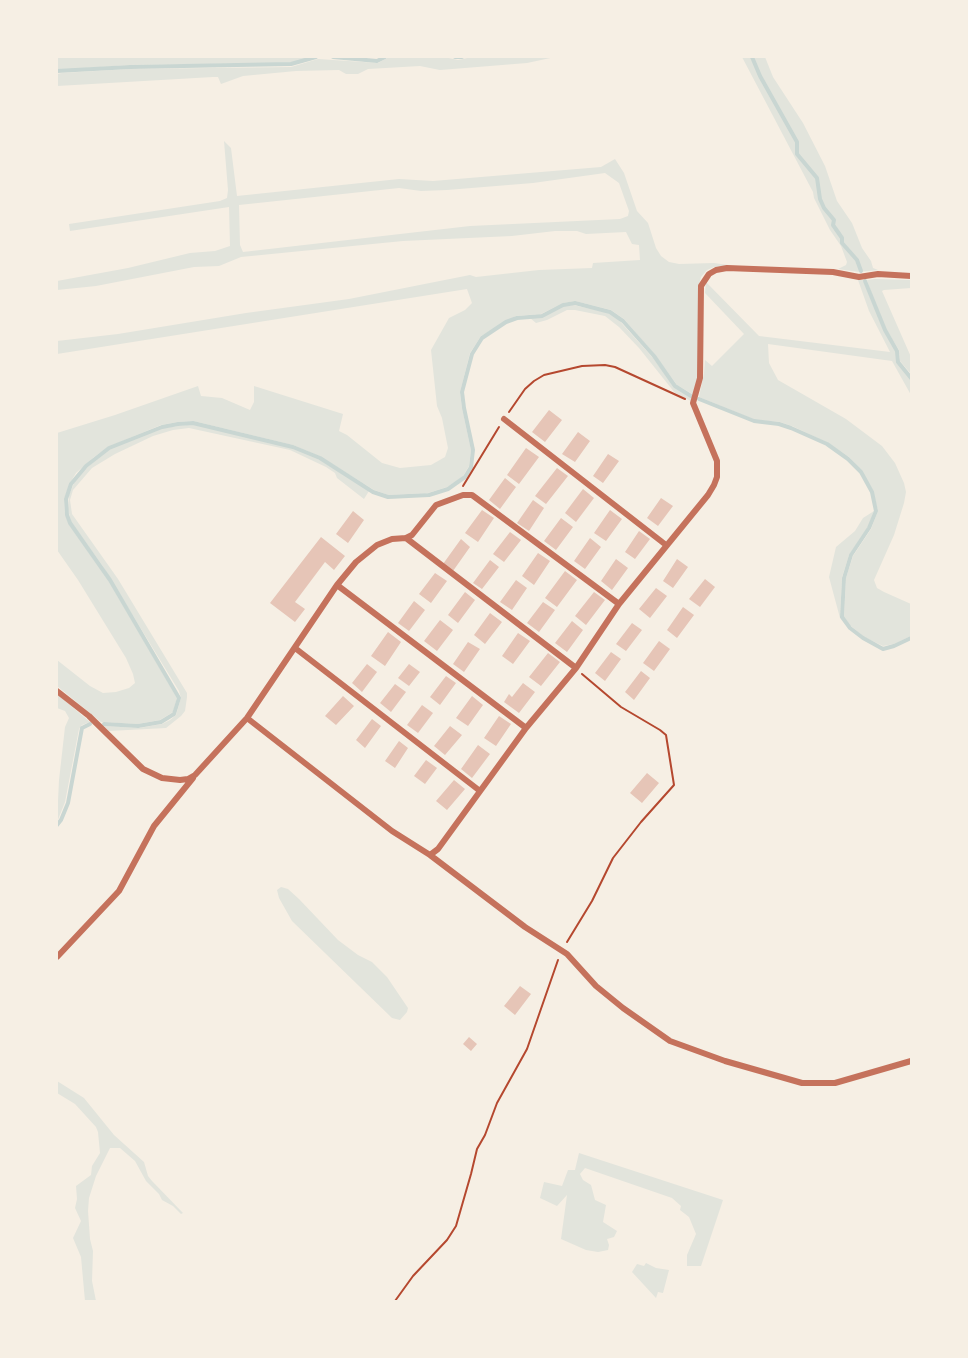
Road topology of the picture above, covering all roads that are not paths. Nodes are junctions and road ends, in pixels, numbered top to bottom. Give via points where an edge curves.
1 (911, 276) edge
2 (504, 419) road end
3 (406, 538) junction
4 (666, 545) junction
5 (337, 585) junction
6 (619, 604) junction
7 (295, 648) junction
8 (576, 668) junction
9 (57, 691) edge
10 (247, 718) junction
11 (526, 728) junction
12 (195, 775) junction
13 (480, 791) junction
14 (430, 855) junction
15 (57, 957) edge
16 (911, 1061) edge

1 - 4 street via 859,277 833,272 727,268 709,274 702,286 700,378 693,403 717,460 717,477 708,495
2 - 4 street
3 - 5 street via 392,538 368,551
3 - 6 street via 436,504 472,495
3 - 8 street
4 - 6 street
5 - 7 street
5 - 11 street
6 - 8 street
7 - 10 street
7 - 13 street
8 - 11 street
9 - 12 street via 143,769 171,780
10 - 12 street
10 - 14 street via 376,819
11 - 13 street
12 - 15 street via 154,826 119,891
13 - 14 street
14 - 16 street via 562,951 596,986 670,1041 802,1083 835,1083

